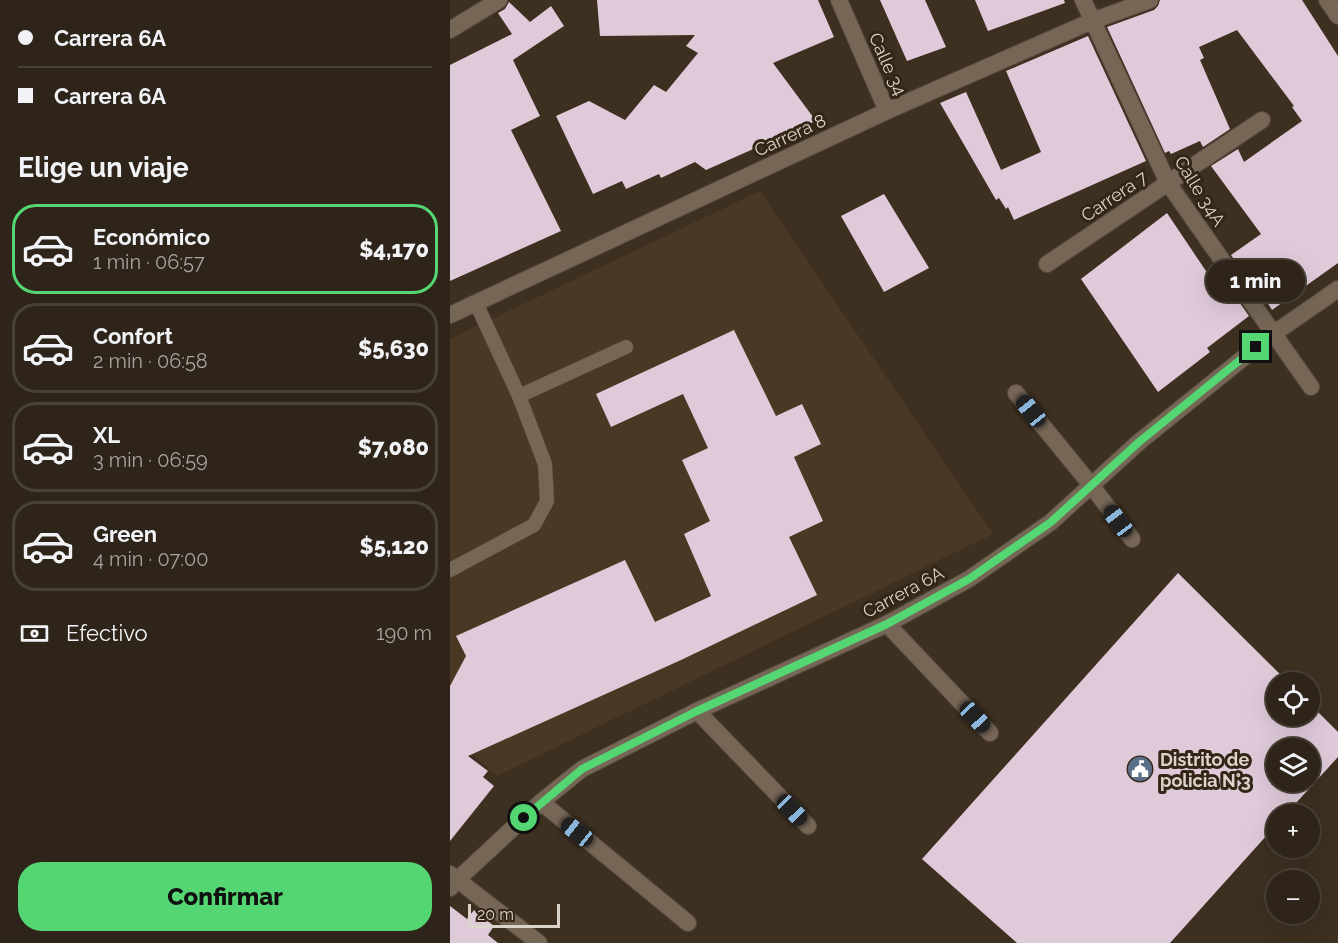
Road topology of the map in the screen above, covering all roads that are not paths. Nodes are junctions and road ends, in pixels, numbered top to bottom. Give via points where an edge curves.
1 (499, 0) edge
2 (839, 0) edge
3 (1083, 0) edge
4 (1150, 0) edge
5 (1327, 0) edge
6 (1338, 16) edge
7 (1092, 21) junction
8 (450, 30) edge
9 (887, 111) junction
10 (1262, 120) dead end
11 (1168, 183) junction
12 (1047, 264) dead end
13 (1338, 289) edge
14 (476, 303) junction
15 (450, 315) edge
16 (1273, 333) junction
17 (626, 346) dead end
18 (1311, 387) dead end
19 (1016, 393) dead end
20 (519, 396) junction
21 (1091, 485) junction
22 (1132, 539) dead end
23 (450, 570) edge
24 (887, 624) junction
25 (697, 711) junction
26 (990, 733) dead end
27 (541, 802) junction
28 (808, 826) dead end
29 (452, 881) edge
30 (688, 923) dead end
31 (539, 943) edge

1 - 8 street
2 - 9 street, Calle 34
3 - 7 street, Calle 34A
4 - 7 street, Carrera 8
5 - 6 street
7 - 9 street, Carrera 8
7 - 11 street, Calle 34A
9 - 14 street, Carrera 8
10 - 11 street, Carrera 7
11 - 12 street, Carrera 7
11 - 16 street, Calle 34A
13 - 16 street, Carrera 6A
14 - 15 street, Carrera 8
14 - 20 lane
16 - 18 street, Calle 34A
16 - 21 street, Carrera 6A
17 - 20 lane
19 - 21 street
20 - 23 lane via 544,464 548,501 534,525
21 - 22 street
21 - 24 street, Carrera 6A via 1051,522 969,579
24 - 25 street, Carrera 6A
24 - 26 street
25 - 27 street, Carrera 6A via 582,769
25 - 28 street
27 - 29 street, Carrera 6A
27 - 30 street
29 - 31 street

